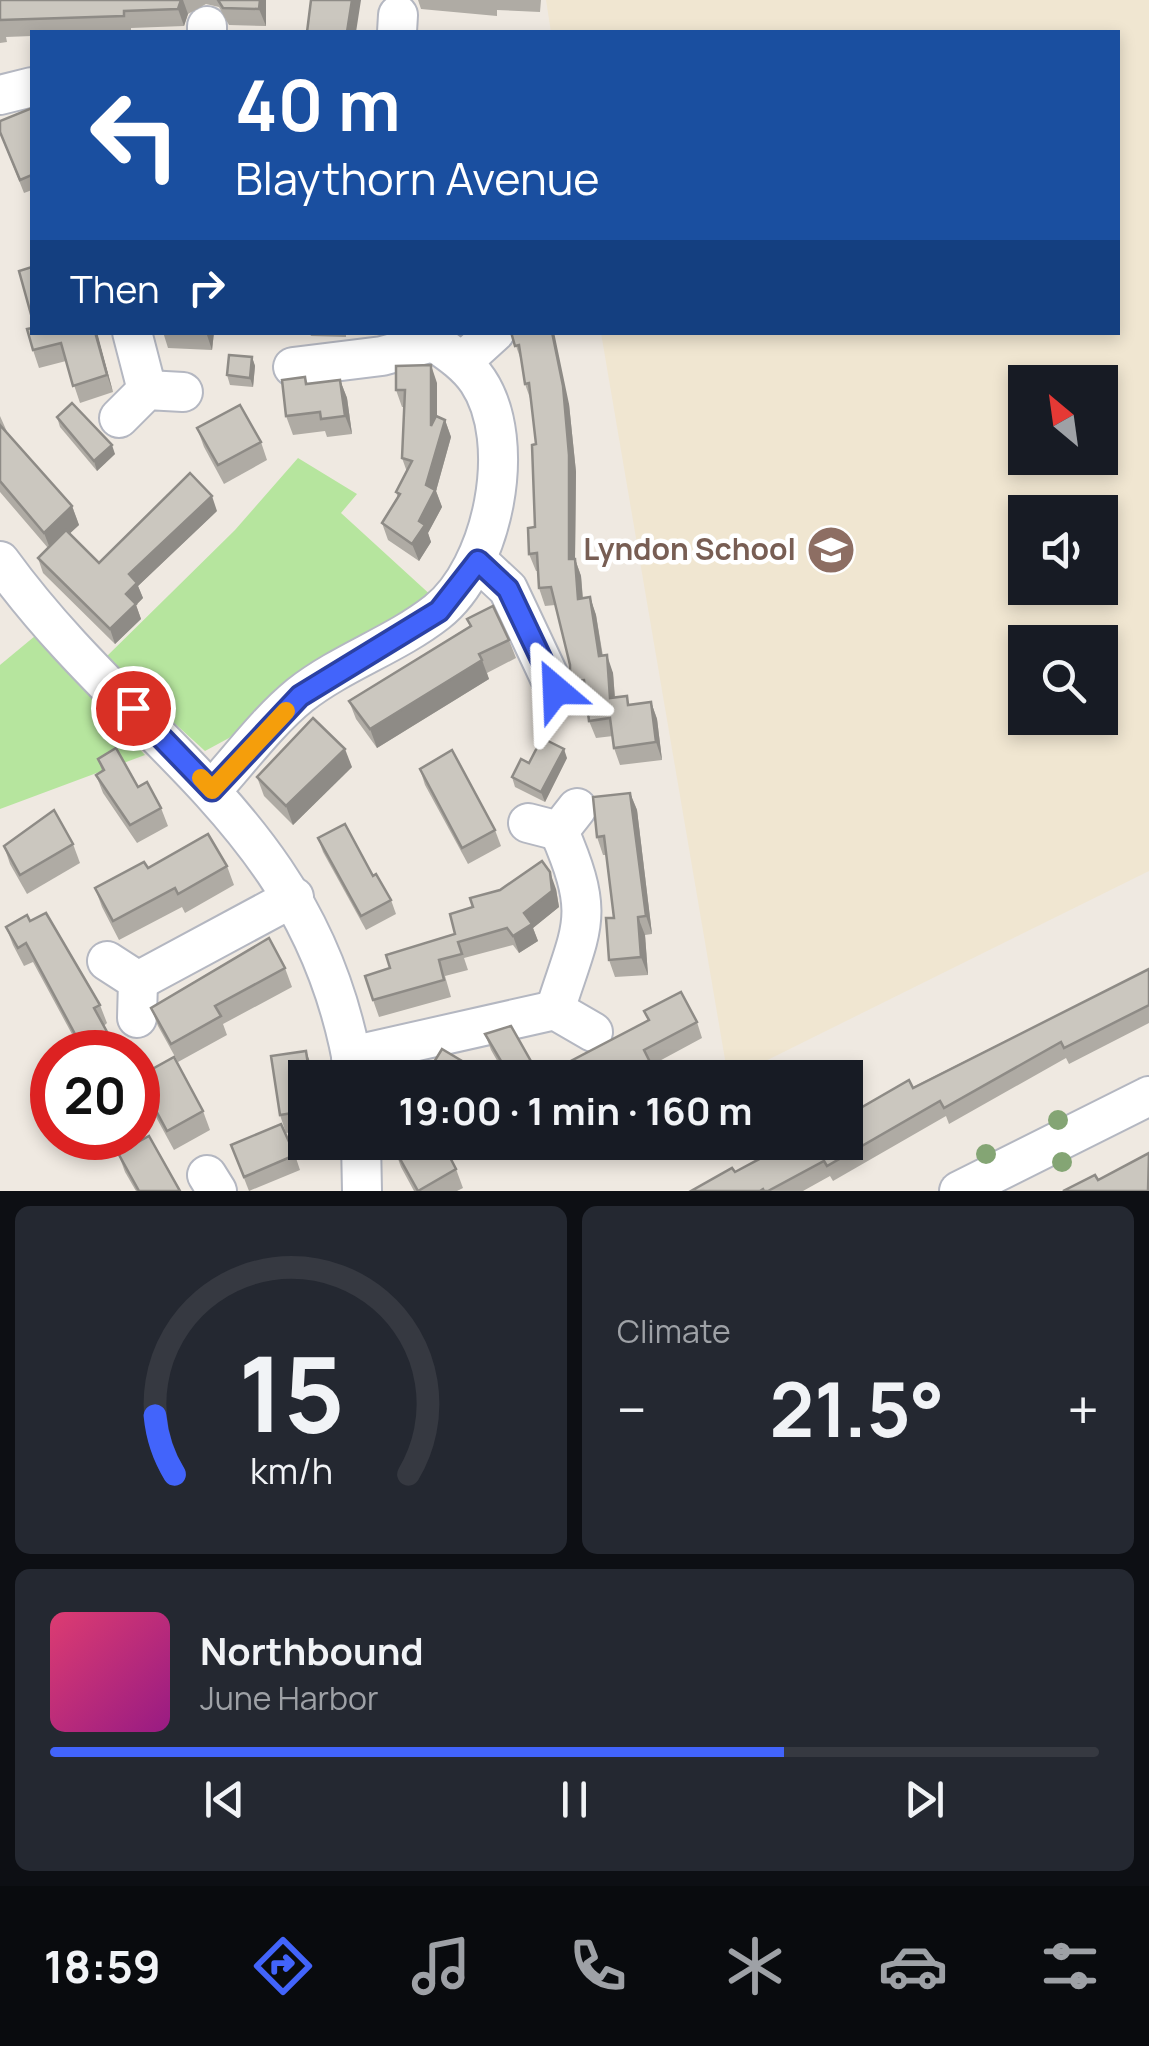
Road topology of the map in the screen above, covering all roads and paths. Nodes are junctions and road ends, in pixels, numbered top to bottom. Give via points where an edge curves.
1 (30, 88) edge
2 (0, 95) edge
3 (134, 335) edge
4 (483, 335) edge
5 (439, 346) edge
6 (293, 366) dead end
7 (119, 418) dead end
8 (0, 561) edge
9 (478, 561) junction
10 (556, 690) dead end
11 (212, 790) junction
12 (555, 821) dead end
13 (294, 897) junction
14 (127, 987) dead end
15 (555, 1010) junction
16 (593, 1032) dead end
17 (351, 1060) edge
18 (378, 1060) edge
19 (1149, 1096) edge
20 (361, 1160) edge
21 (362, 1191) edge
22 (959, 1191) edge

1 - 2 street
3 - 7 street via 165,392
4 - 5 street
5 - 6 street
5 - 9 street via 480,383 496,433 492,510
8 - 11 street via 30,602
9 - 10 street via 508,589
9 - 11 street via 439,611 300,696
11 - 13 street
12 - 15 street via 580,880 585,915
13 - 14 street
13 - 17 street via 333,980
15 - 16 street
15 - 18 street
19 - 22 street
20 - 21 street

